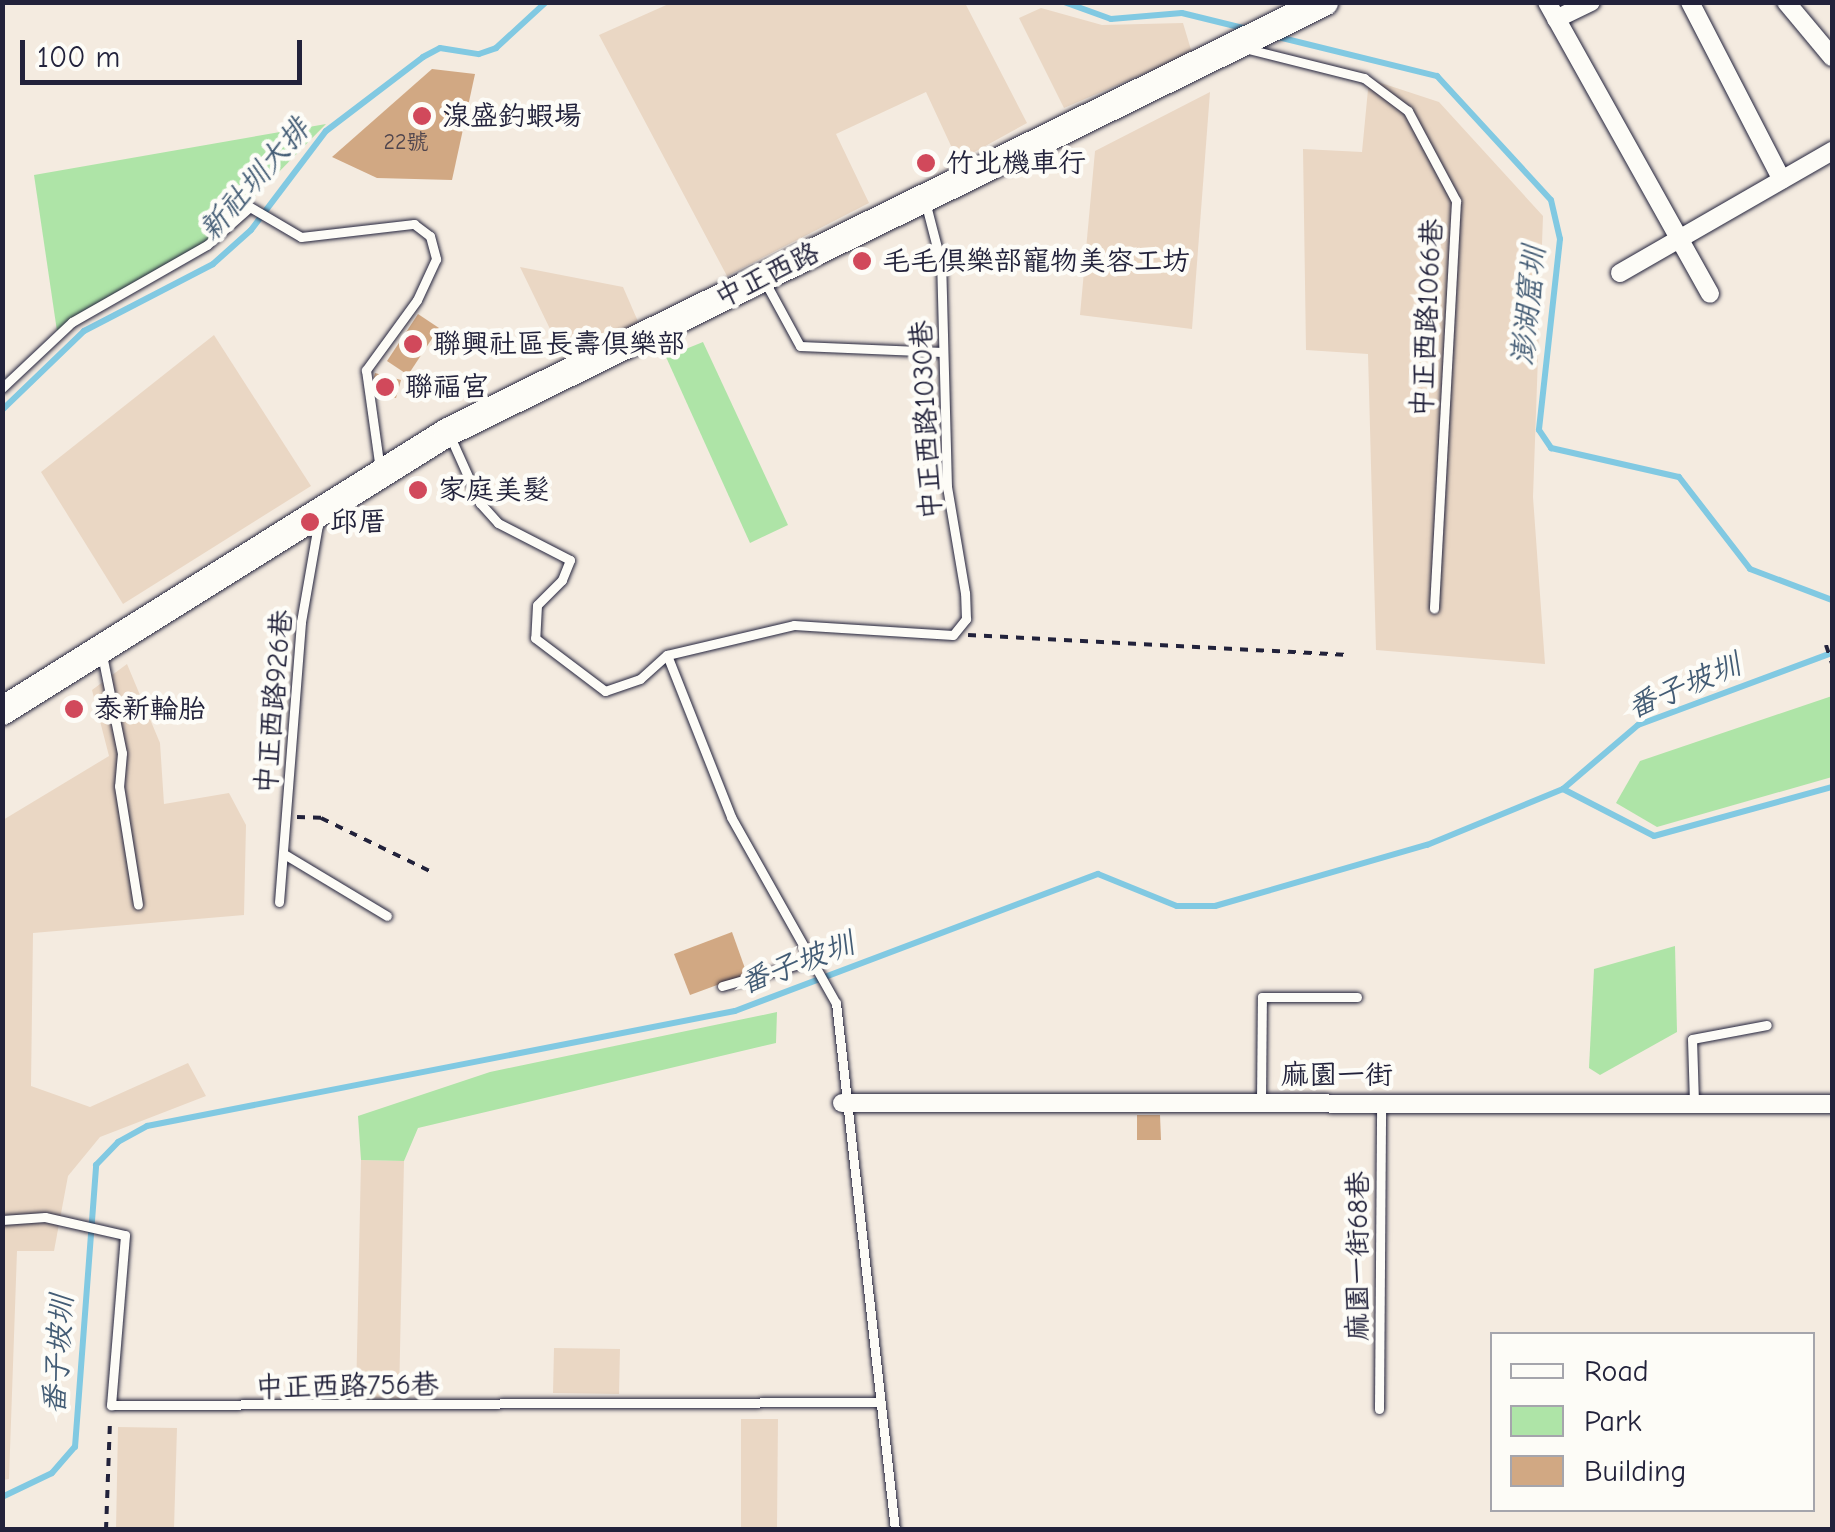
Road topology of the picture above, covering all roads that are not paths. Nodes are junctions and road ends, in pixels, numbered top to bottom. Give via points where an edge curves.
1 (1324, 2) edge
2 (1591, 2) edge
3 (1690, 2) edge
4 (1786, 2) edge
5 (1552, 11) edge
6 (1235, 46) junction
7 (1832, 57) edge
8 (1832, 152) edge
9 (1782, 180) junction
10 (924, 199) junction
11 (1680, 239) junction
12 (1620, 273) dead end
13 (763, 278) junction
14 (1710, 294) dead end
15 (943, 352) junction
16 (2, 388) edge
17 (448, 432) junction
18 (380, 471) junction
19 (321, 506) junction
20 (1434, 608) dead end
21 (100, 648) junction
22 (667, 654) junction
23 (2, 711) edge
24 (284, 854) junction
25 (278, 902) dead end
26 (138, 904) dead end
27 (387, 916) dead end
28 (813, 960) junction
29 (722, 986) dead end
30 (1357, 997) dead end
31 (1767, 1025) dead end
32 (1381, 1102) junction
33 (1694, 1102) junction
34 (1261, 1103) junction
35 (842, 1104) junction
36 (1832, 1104) edge
37 (2, 1220) edge
38 (880, 1402) junction
39 (1379, 1409) dead end
40 (896, 1530) edge

1 - 6 main road, 中正西路
2 - 5 street
3 - 9 street
4 - 7 street
5 - 11 street
6 - 10 main road, 中正西路
6 - 20 lane, 中正西路1066巷 via 1364,78 1408,111 1456,201
8 - 9 street
9 - 11 street
10 - 13 main road, 中正西路
10 - 15 lane, 中正西路1030巷 via 941,263
11 - 12 street
11 - 14 street
13 - 15 lane via 800,346
13 - 17 main road, 中正西路
15 - 22 lane, 中正西路1030巷 via 947,487 966,620 953,634 794,625
16 - 18 lane via 72,322 207,245 250,208 300,237 414,224 430,236 436,258 416,300 366,370
17 - 18 main road, 中正西路
17 - 22 lane via 480,502 498,524 570,560 562,580 537,605 535,638 606,691 640,678
18 - 19 main road, 中正西路
19 - 21 main road, 中正西路
19 - 24 lane, 中正西路926巷 via 301,622
21 - 23 main road, 中正西路
21 - 26 lane via 122,753 119,786
22 - 28 lane via 732,817
24 - 25 lane, 中正西路926巷
24 - 27 lane
28 - 29 lane
28 - 35 lane via 830,988
30 - 34 lane via 1262,998
31 - 33 lane via 1692,1038
32 - 33 street, 麻園一街
32 - 34 street, 麻園一街
32 - 39 lane, 麻園一街68巷
33 - 36 street, 麻園一街
34 - 35 street, 麻園一街
35 - 38 lane
37 - 38 lane, 中正西路756巷 via 70,1221 125,1235 111,1405
38 - 40 lane

